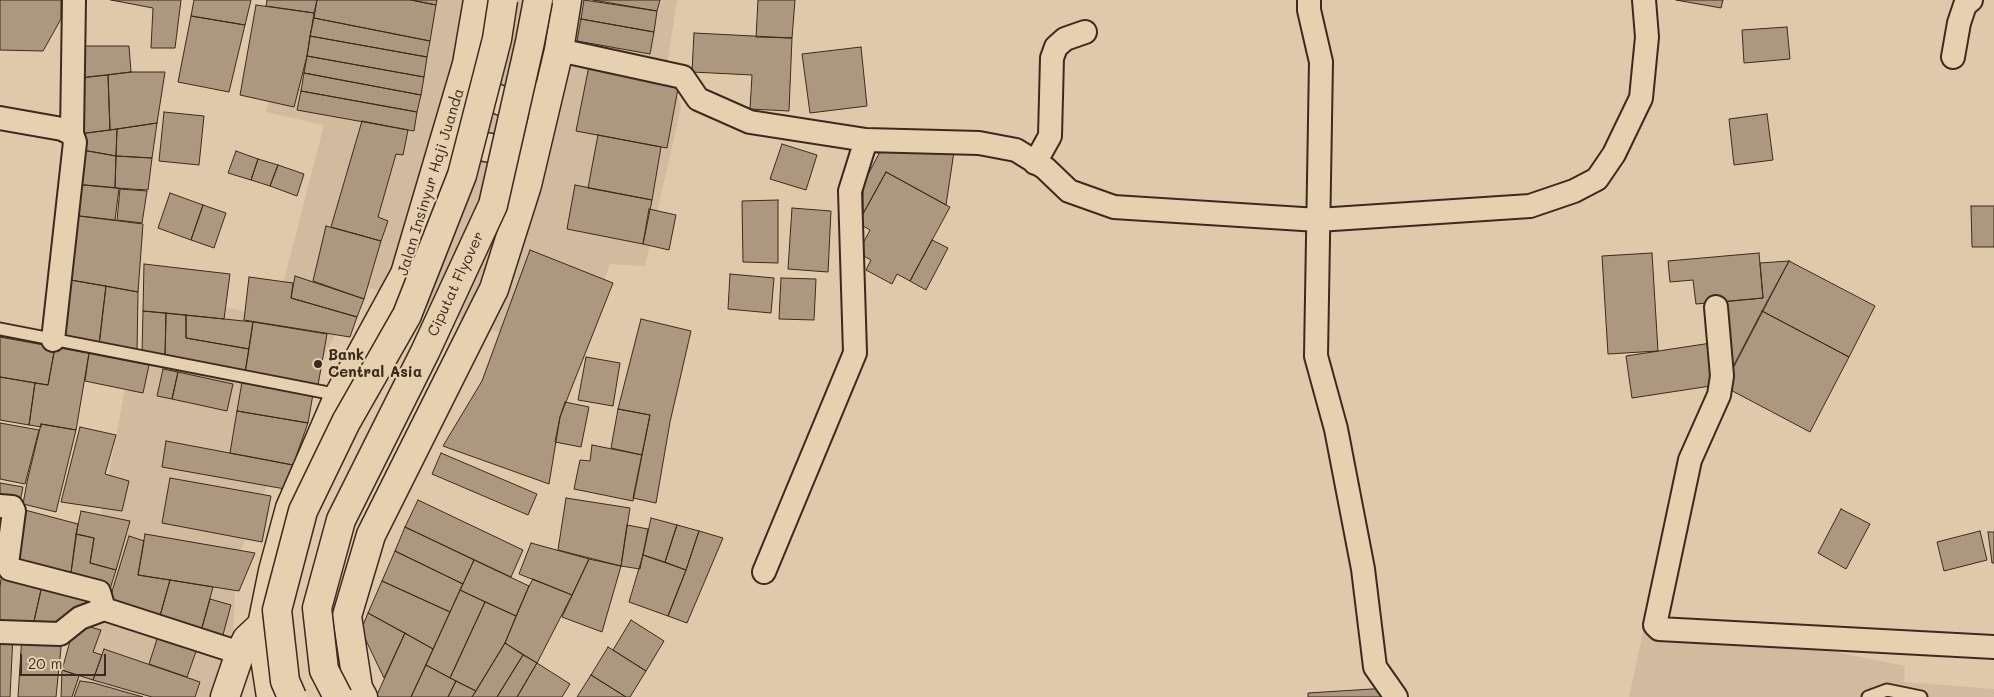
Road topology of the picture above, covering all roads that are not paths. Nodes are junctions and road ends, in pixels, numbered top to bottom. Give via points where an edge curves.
1 (74, 0) edge
2 (478, 0) edge
3 (503, 0) edge
4 (538, 0) edge
5 (567, 0) edge
6 (1309, 0) edge
7 (1644, 0) edge
8 (1971, 0) edge
9 (1085, 32) dead end
10 (560, 50) junction
11 (1953, 57) dead end
12 (467, 64) junction
13 (552, 83) junction
14 (0, 118) edge
15 (72, 134) junction
16 (866, 140) junction
17 (1035, 162) junction
18 (437, 166) junction
19 (527, 185) junction
20 (1318, 220) junction
21 (1716, 307) dead end
22 (0, 329) edge
23 (53, 340) junction
24 (339, 395) junction
25 (0, 506) edge
26 (764, 572) dead end
27 (104, 609) junction
28 (262, 625) junction
29 (0, 632) edge
30 (1994, 646) edge
31 (240, 654) junction
32 (353, 694) edge
33 (225, 697) edge
34 (271, 697) edge
35 (292, 697) edge
36 (1396, 697) edge
37 (1868, 697) edge
38 (1922, 697) edge

1 - 15 street
2 - 12 main road, Jalan Insinyur Haji Juanda
3 - 35 main road, bridge via 497,39 462,175 406,315 346,422 303,511 277,610 285,681
4 - 32 main road, Ciputat Flyover, bridge via 493,205 425,352 341,520 317,608 324,670
5 - 10 main road
6 - 20 street via 1321,62
7 - 20 street via 1646,37 1641,98 1614,154 1597,179 1574,191 1530,206
8 - 11 street via 1962,14
9 - 17 street via 1065,39 1056,47 1052,58 1050,136
10 - 13 main road
10 - 16 street via 683,77 698,99 750,122
12 - 13 main road via 474,81 487,94 504,102 522,102 539,96
12 - 18 main road, Jalan Insinyur Haji Juanda
13 - 19 main road
14 - 15 street via 62,129
15 - 23 street via 75,142
16 - 17 street via 979,144 1016,150
16 - 26 street via 850,191 855,353
17 - 20 street via 1068,191 1114,207
18 - 19 main road via 448,154 463,148 480,146 496,149 510,157 521,170
18 - 24 main road, Jalan Insinyur Haji Juanda via 405,274
19 - 32 main road via 494,289 371,535 347,616
20 - 36 street via 1316,356 1340,448 1363,569 1375,667
21 - 30 street via 1722,376 1719,395 1690,460 1655,625 1659,629
22 - 23 lane
23 - 24 lane
24 - 28 main road, Jalan Insinyur Haji Juanda via 290,508
25 - 27 street via 12,507 14,511 7,564 10,569 99,592
27 - 29 street via 80,618 60,634
27 - 31 street
28 - 31 main road via 247,640
28 - 34 main road, Jalan Insinyur Haji Juanda
31 - 33 main road
37 - 38 lane via 1887,690

